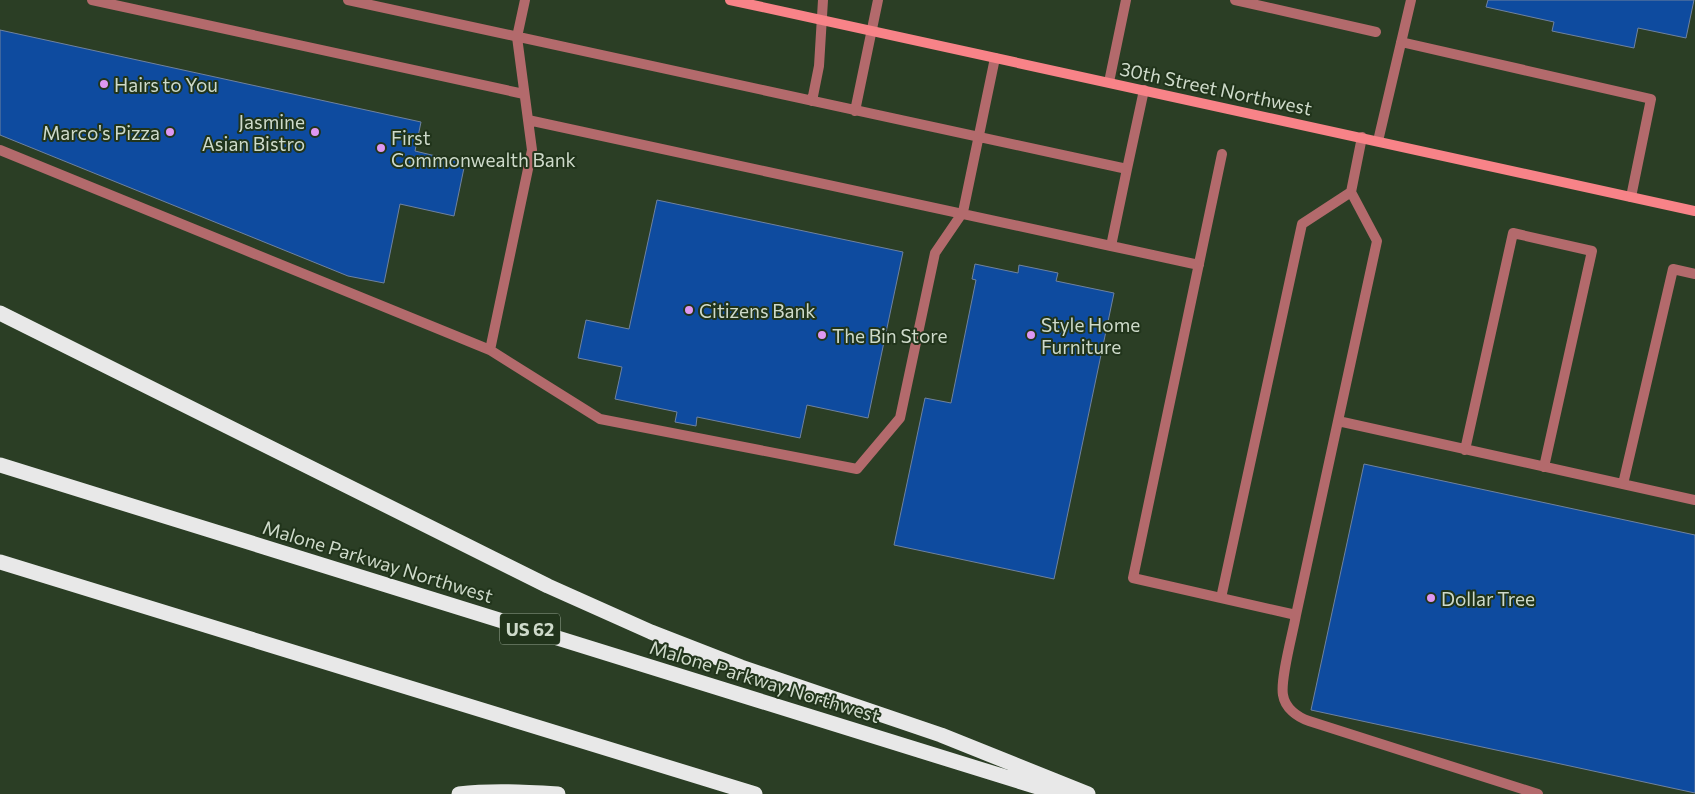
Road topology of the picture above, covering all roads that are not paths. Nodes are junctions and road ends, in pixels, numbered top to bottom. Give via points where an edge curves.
1 (92, 0) edge
2 (348, 0) edge
3 (525, 0) edge
4 (730, 0) edge
5 (823, 0) edge
6 (878, 0) edge
7 (1126, 0) edge
8 (1235, 0) edge
9 (1411, 0) edge
10 (1247, 1) edge
11 (822, 20) junction
12 (872, 31) junction
13 (1376, 32) dead end
14 (517, 37) junction
15 (1401, 42) junction
16 (995, 58) junction
17 (1109, 82) junction
18 (1144, 90) junction
19 (524, 94) junction
20 (812, 101) junction
21 (855, 111) junction
22 (528, 120) junction
23 (979, 137) junction
24 (1362, 137) junction
25 (1378, 141) junction
26 (0, 150) edge
27 (1222, 154) dead end
28 (1127, 169) junction
29 (1351, 192) junction
30 (1631, 197) junction
31 (1695, 211) edge
32 (963, 212) junction
33 (1111, 246) junction
34 (1199, 265) junction
35 (1695, 274) edge
36 (0, 313) edge
37 (490, 350) junction
38 (1338, 421) junction
39 (1465, 450) junction
40 (0, 465) edge
41 (1544, 467) junction
42 (1624, 484) junction
43 (1695, 500) edge
44 (0, 562) edge
45 (1221, 598) junction
46 (1296, 615) junction
47 (459, 794) edge
48 (558, 794) edge
49 (755, 794) edge
50 (1060, 794) edge
51 (1088, 794) edge
52 (1538, 794) edge

1 - 19 lane
2 - 14 lane
3 - 14 lane
4 - 11 main road, 30th Street Northwest
5 - 11 lane
6 - 12 lane
7 - 17 lane
8 - 10 lane
9 - 15 lane
10 - 13 lane
11 - 12 main road, 30th Street Northwest
11 - 20 lane via 819,66
12 - 16 main road, 30th Street Northwest
12 - 21 lane
14 - 19 lane
14 - 20 lane
15 - 25 lane
15 - 30 lane via 1651,98
16 - 17 main road, 30th Street Northwest
16 - 23 lane
17 - 18 main road, 30th Street Northwest
18 - 24 main road, 30th Street Northwest
18 - 28 lane
19 - 22 lane
20 - 21 lane
21 - 23 lane
22 - 32 lane
22 - 37 lane via 532,150
23 - 28 lane
23 - 32 lane
24 - 25 main road, 30th Street Northwest
24 - 29 lane
25 - 30 main road, 30th Street Northwest
26 - 37 lane
27 - 34 lane
28 - 33 lane
29 - 38 lane via 1377,241
29 - 45 lane via 1302,224
30 - 31 main road, 30th Street Northwest
32 - 33 lane
32 - 37 lane via 934,253 900,418 857,469 600,419
33 - 34 lane
34 - 45 lane via 1133,578
35 - 42 lane via 1672,269
36 - 51 highway via 548,586 650,632 749,670 941,735
38 - 39 lane
38 - 46 lane
39 - 41 lane
39 - 41 lane via 1513,233 1592,251
40 - 50 highway, Malone Parkway Northwest / US 62
41 - 42 lane
42 - 43 lane
44 - 49 highway
45 - 46 lane
46 - 52 lane via 1282,689 1285,701 1297,715
47 - 48 highway

